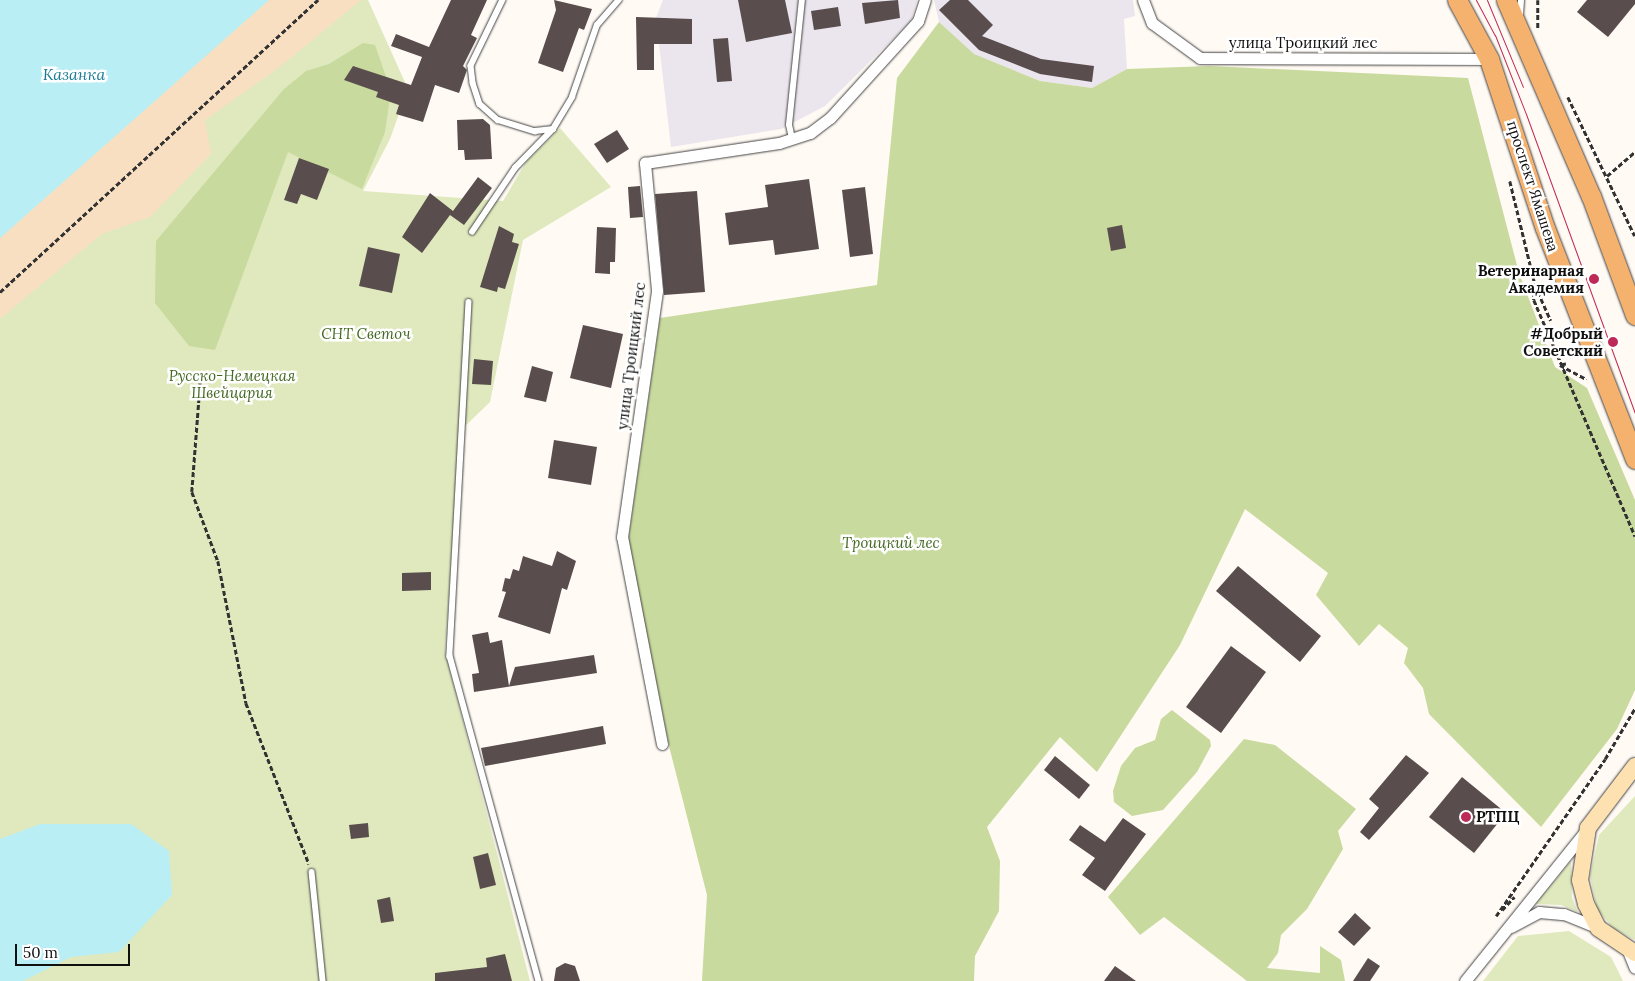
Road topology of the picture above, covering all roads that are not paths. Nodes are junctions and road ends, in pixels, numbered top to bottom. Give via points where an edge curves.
1 (503, 0) edge
2 (619, 0) edge
3 (802, 0) edge
4 (925, 0) edge
5 (1143, 0) edge
6 (1457, 0) edge
7 (1506, 0) edge
8 (1521, 0) edge
9 (1520, 26) junction
10 (1489, 59) junction
11 (553, 130) junction
12 (792, 139) junction
13 (472, 232) dead end
14 (469, 302) dead end
15 (1635, 315) edge
16 (1635, 459) edge
17 (662, 744) dead end
18 (1635, 766) edge
19 (1635, 774) edge
20 (1618, 790) junction
21 (1588, 828) junction
22 (312, 872) road end
23 (1508, 928) junction
24 (1598, 928) junction
25 (1632, 952) edge
26 (1635, 968) edge
27 (322, 981) edge
28 (539, 981) edge
29 (1466, 981) edge

1 - 11 lane via 471,66 480,104 498,120 535,131
2 - 11 lane via 597,25 572,97
3 - 12 lane via 789,125
4 - 12 street, улица Троицкий лес via 918,20 830,118 810,133
5 - 10 street, улица Троицкий лес via 1152,23 1200,58
6 - 10 main road, проспект Ямашева
7 - 9 main road
8 - 9 lane
9 - 15 main road via 1591,196
10 - 16 main road, проспект Ямашева via 1545,228
11 - 13 lane via 515,168
12 - 17 street, улица Троицкий лес via 645,163 657,290 622,537
14 - 28 lane via 450,656
18 - 20 street
19 - 20 street
20 - 21 street
21 - 23 street
21 - 24 street via 1580,880 1586,904
22 - 27 lane
23 - 24 street via 1539,912 1564,914
23 - 29 street
24 - 25 street
25 - 26 street

